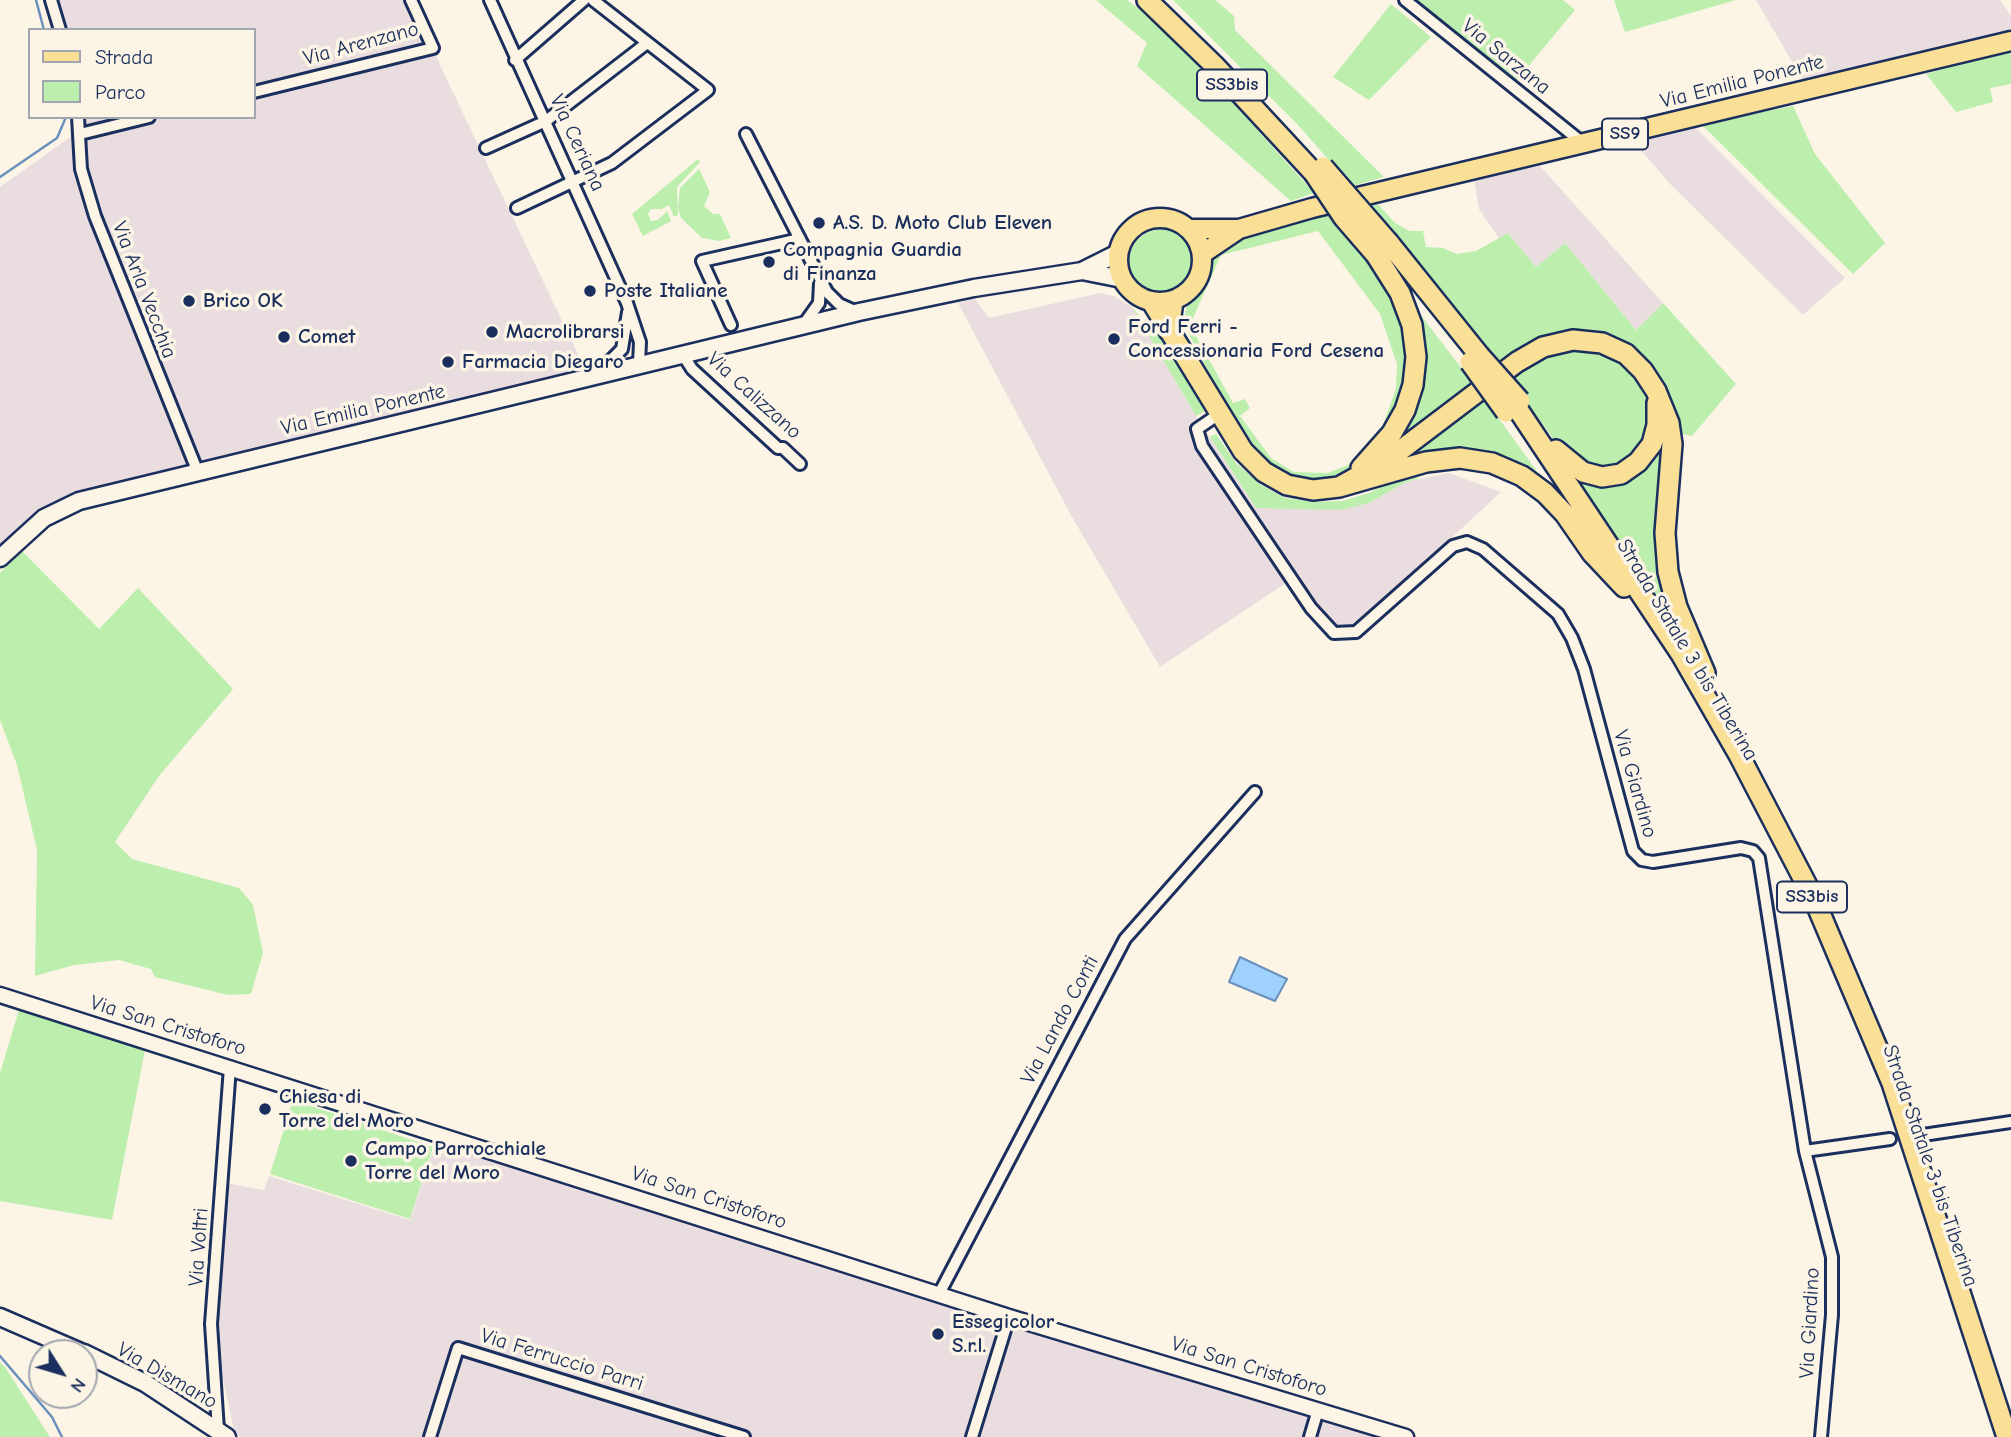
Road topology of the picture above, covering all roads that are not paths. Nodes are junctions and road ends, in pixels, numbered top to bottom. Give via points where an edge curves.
1 (51, 0) edge
2 (411, 0) edge
3 (490, 0) edge
4 (584, 0) edge
5 (593, 0) edge
6 (1147, 0) edge
7 (1165, 0) edge
8 (1405, 0) edge
9 (59, 28) edge
10 (2011, 41) edge
11 (647, 43) junction
12 (515, 60) junction
13 (256, 92) edge
14 (78, 119) edge
15 (141, 119) edge
16 (545, 121) junction
17 (80, 134) junction
18 (746, 134) dead end
19 (1584, 144) junction
20 (486, 148) dead end
21 (1319, 170) junction
22 (575, 181) junction
23 (517, 208) dead end
24 (1189, 229) junction
25 (1239, 229) junction
26 (800, 239) junction
27 (1382, 249) junction
28 (1118, 253) junction
29 (1202, 254) junction
30 (1082, 271) junction
31 (1122, 279) junction
32 (824, 293) junction
33 (1173, 301) junction
34 (1152, 302) junction
35 (627, 303) junction
36 (859, 312) junction
37 (831, 319) junction
38 (731, 325) dead end
39 (803, 326) junction
40 (1169, 331) junction
41 (640, 342) junction
42 (623, 343) junction
43 (683, 355) junction
44 (662, 359) junction
45 (638, 365) junction
46 (596, 375) junction
47 (1657, 391) junction
48 (1514, 406) junction
49 (1219, 414) junction
50 (800, 464) dead end
51 (197, 470) junction
52 (1339, 487) junction
53 (0, 558) edge
54 (1624, 587) junction
55 (1739, 755) junction
56 (1255, 792) dead end
57 (0, 995) edge
58 (230, 1067) junction
59 (2011, 1122) edge
60 (1923, 1135) dead end
61 (1890, 1139) dead end
62 (1805, 1151) junction
63 (939, 1294) junction
64 (0, 1317) edge
65 (1009, 1317) junction
66 (51, 1339) edge
67 (98, 1360) edge
68 (1318, 1410) junction
69 (223, 1433) edge
70 (430, 1437) edge
71 (744, 1437) edge
72 (972, 1437) edge
73 (1310, 1437) edge
74 (1406, 1437) edge
75 (1821, 1437) edge
76 (1996, 1437) edge
77 (2007, 1437) edge

1 - 9 street
2 - 13 street, Via Arenzano via 433,48
3 - 12 street, Via Ceriana
4 - 12 street
5 - 11 street
6 - 21 highway, SS3bis
7 - 21 highway, SS3bis
8 - 19 street, Via Sarzana
10 - 19 main road, Via Emilia Ponente / SS9
11 - 16 street
11 - 22 street via 708,90 612,163
12 - 16 street, Via Ceriana
14 - 17 street, Via Arla Vecchia
15 - 17 street
16 - 20 street
16 - 22 street, Via Ceriana
17 - 51 street, Via Arla Vecchia via 81,169 95,216
18 - 26 street
19 - 25 main road, Via Emilia Ponente / SS9
21 - 27 highway, bridge via 1344,218
22 - 23 street
22 - 35 street, Via Ceriana
24 - 25 main road, Via Emilia Ponente / SS9
24 - 28 main road via 1168,218 1146,220 1131,229
24 - 29 main road
25 - 29 main road, Via Emilia Ponente / SS9
26 - 32 street
26 - 38 street via 702,261
27 - 48 highway, Strada Statale 3 bis Tiberina / SS3bis, bridge
27 - 52 highway via 1412,325 1413,385 1392,432
28 - 30 main road, Via Emilia Ponente
28 - 31 main road
29 - 33 main road via 1196,283
30 - 31 main road, Via Emilia Ponente
30 - 36 main road, Via Emilia Ponente
31 - 34 main road via 1140,298
32 - 36 street
32 - 37 street
32 - 39 street
33 - 34 main road
33 - 40 highway
34 - 40 highway
35 - 41 street, Via Ceriana
35 - 42 street, Via Ceriana
36 - 37 main road, Via Emilia Ponente
37 - 39 main road, Via Emilia Ponente
39 - 43 main road, Via Emilia Ponente
40 - 49 highway
41 - 44 street
41 - 45 street, Via Ceriana
42 - 45 street
42 - 46 street
43 - 44 main road, Via Emilia Ponente
43 - 50 street, Via Calizzano via 702,378
44 - 45 main road, Via Emilia Ponente
45 - 46 main road, Via Emilia Ponente
46 - 51 main road, Via Emilia Ponente via 386,429
47 - 48 highway via 1652,444 1639,463 1621,474 1602,477 1583,472 1560,454
47 - 52 highway via 1626,354 1602,343 1573,340 1543,347 1389,459
47 - 55 highway via 1670,423 1672,444 1665,533 1668,572 1677,607
48 - 54 highway, Strada Statale 3 bis Tiberina / SS3bis
48 - 55 highway, Strada Statale 3 bis Tiberina / SS3bis via 1634,580
49 - 52 highway via 1242,451 1264,472 1287,485 1313,490
49 - 62 street, Via Giardino via 1197,429 1202,446 1311,608 1334,633 1356,632 1453,546 1467,542 1483,549 1559,614 1572,638 1633,851 1653,862 1741,848 1759,858
51 - 53 main road, Via Emilia Ponente via 79,500 31,529
52 - 54 highway via 1426,462 1460,458 1492,464 1522,476 1545,493
54 - 76 highway, Strada Statale 3 bis Tiberina / SS3bis via 1729,760 1838,979 1881,1087
55 - 77 highway, Strada Statale 3 bis Tiberina / SS3bis via 1814,899 1892,1083
56 - 63 street, Via Lando Conti via 1125,939
57 - 58 street, Via San Cristoforo
58 - 63 street, Via San Cristoforo
58 - 69 street, Via Voltri via 211,1324
59 - 60 street
61 - 62 street
62 - 75 street, Via Giardino via 1832,1257 1832,1315
63 - 65 street, Via San Cristoforo
64 - 66 main road, Via Dismano
65 - 68 street, Via San Cristoforo
65 - 72 street
67 - 69 main road, Via Dismano via 145,1383
68 - 73 street
68 - 74 street, Via San Cristoforo
70 - 71 street, Via Ferruccio Parri via 458,1348

